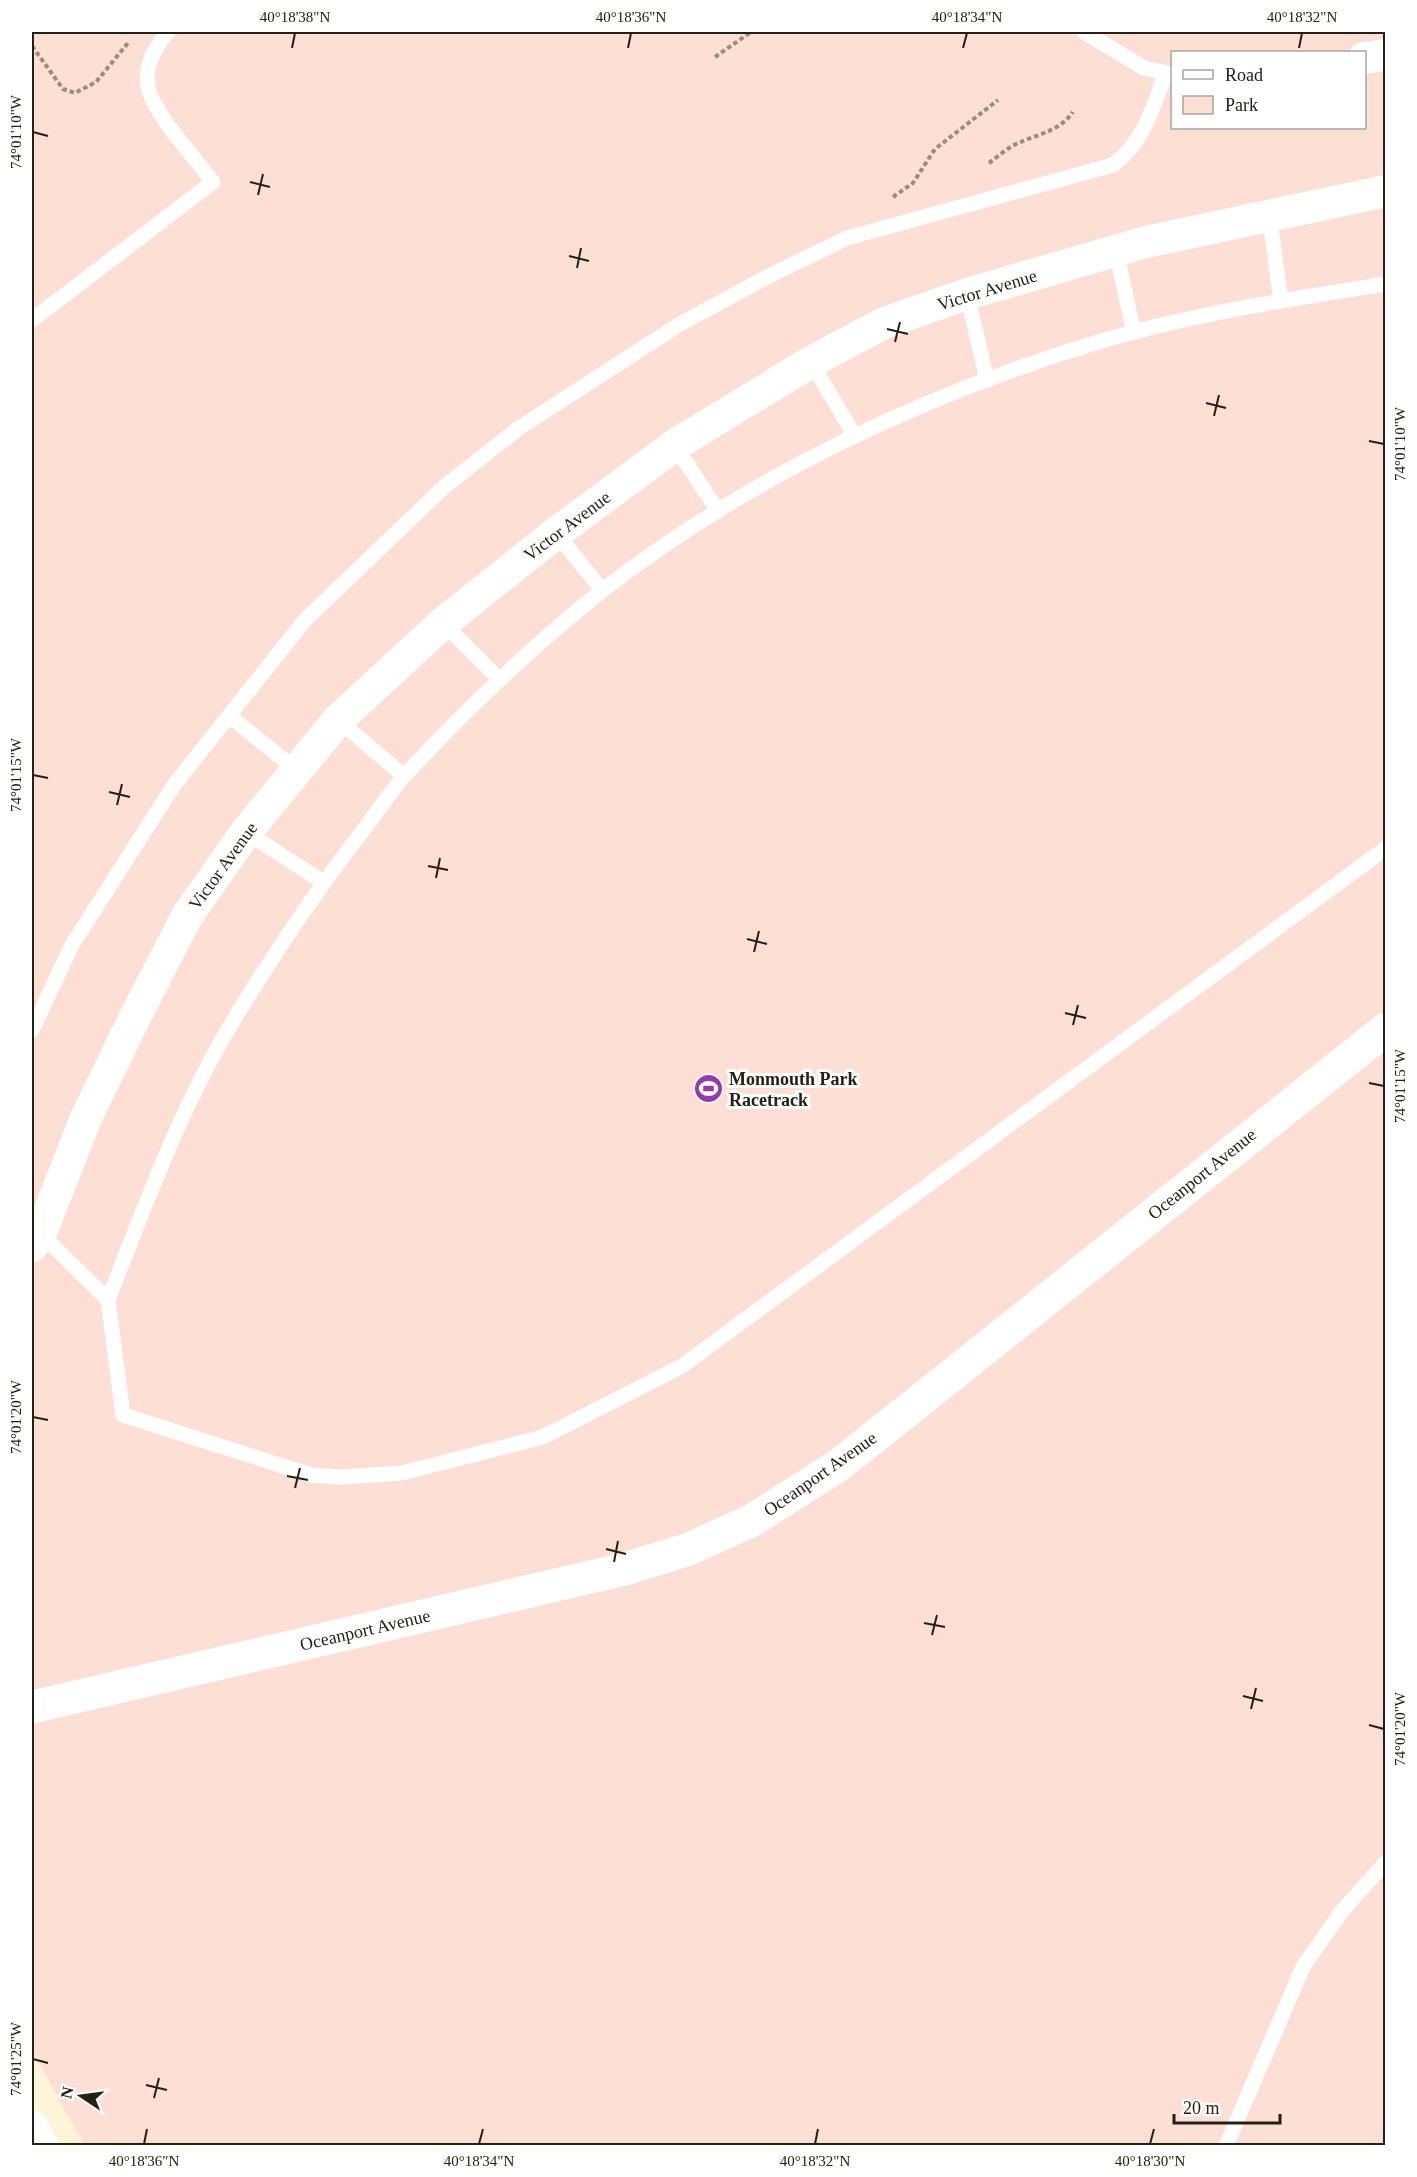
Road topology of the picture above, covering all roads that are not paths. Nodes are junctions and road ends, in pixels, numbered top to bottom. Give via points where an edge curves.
1 (168, 32) edge
2 (1084, 32) edge
3 (1386, 55) edge
4 (1366, 58) edge
5 (1169, 73) edge
6 (1386, 191) edge
7 (1269, 214) junction
8 (1116, 251) junction
9 (1386, 284) edge
10 (967, 294) junction
11 (1281, 301) junction
12 (32, 320) edge
13 (1134, 333) junction
14 (811, 362) junction
15 (987, 380) junction
16 (855, 436) junction
17 (675, 446) junction
18 (718, 511) junction
19 (556, 533) junction
20 (603, 590) junction
21 (443, 622) junction
22 (500, 680) junction
23 (229, 716) junction
24 (338, 720) junction
25 (297, 770) junction
26 (404, 776) junction
27 (246, 832) junction
28 (1386, 848) edge
29 (322, 882) junction
30 (1386, 1029) edge
31 (32, 1030) edge
32 (34, 1236) edge
33 (108, 1300) junction
34 (32, 1707) edge
35 (1386, 1862) edge
36 (32, 2127) edge
37 (42, 2145) edge
38 (1226, 2145) edge

1 - 12 lane via 157,45 149,65 148,85 154,104 213,182
2 - 5 lane via 1144,69
3 - 4 street
5 - 23 lane via 1138,141 1113,165 847,238 680,324 519,428 444,487 368,557 305,620
6 - 7 street, Victor Avenue
7 - 8 street, Victor Avenue
7 - 11 lane
8 - 10 street, Victor Avenue
8 - 13 lane
9 - 11 lane
10 - 14 street, Victor Avenue via 884,323
10 - 15 lane
11 - 13 lane via 1225,310
13 - 15 lane
14 - 16 lane
14 - 17 street, Victor Avenue
15 - 16 lane
16 - 18 lane
17 - 18 lane
17 - 19 street, Victor Avenue
18 - 20 lane
19 - 20 lane
19 - 21 street, Victor Avenue
20 - 22 lane
21 - 22 lane
21 - 24 street, Victor Avenue
22 - 26 lane
23 - 25 lane
23 - 31 lane via 174,785 115,875 72,945
24 - 25 street, Victor Avenue
24 - 26 lane
25 - 27 street, Victor Avenue
26 - 29 lane
27 - 29 lane
27 - 32 street, Victor Avenue via 187,916 85,1120
28 - 33 lane via 682,1366 543,1437 402,1473 340,1478 311,1475 244,1454 123,1415
29 - 33 lane via 222,1040 188,1107
30 - 34 main road, Oceanport Avenue via 848,1458 751,1521 689,1549 625,1569
32 - 33 lane
35 - 38 lane via 1342,1911 1303,1967
36 - 37 main road

